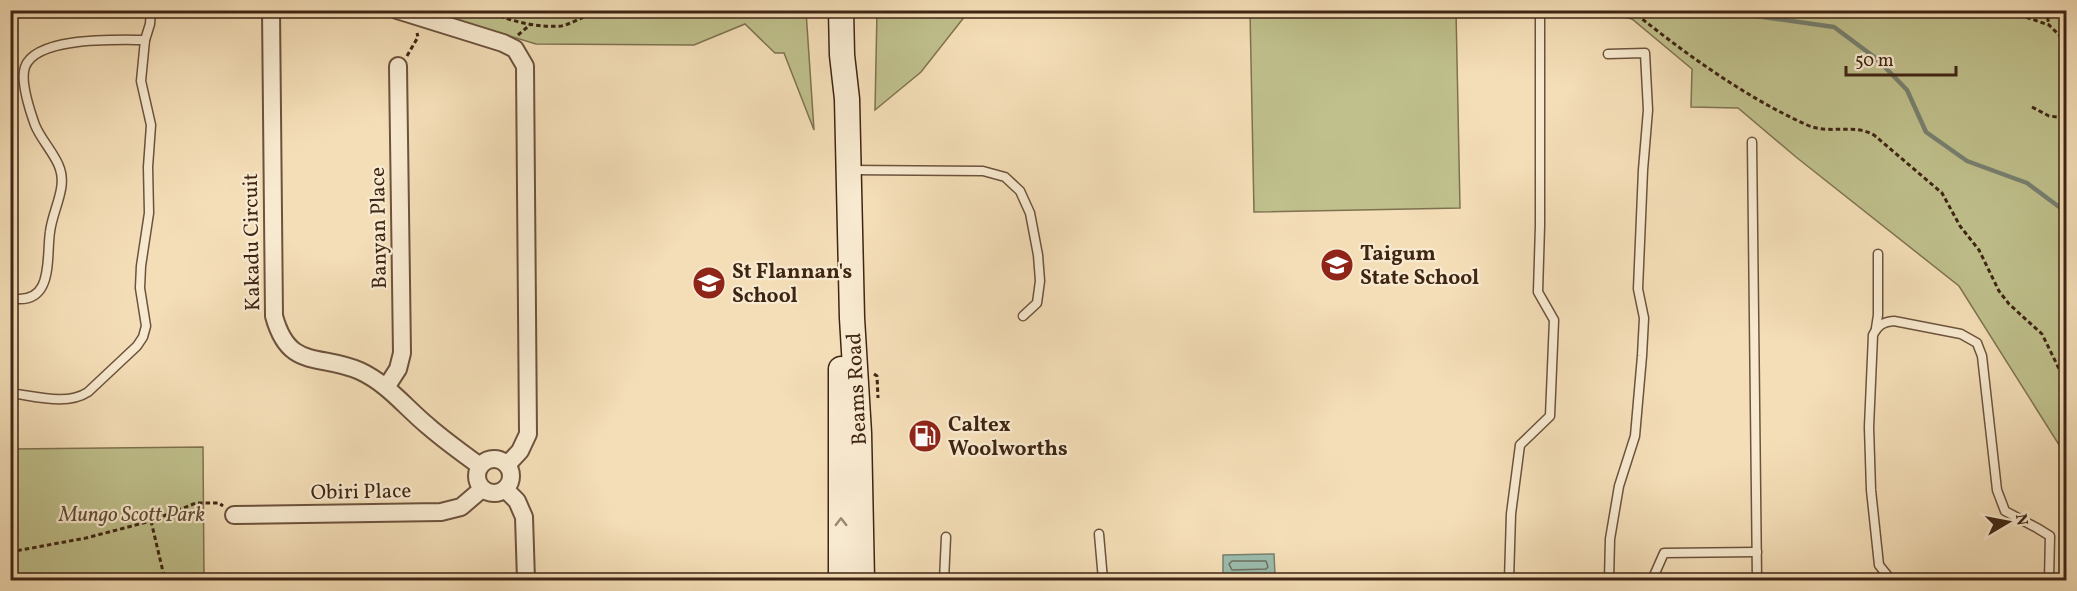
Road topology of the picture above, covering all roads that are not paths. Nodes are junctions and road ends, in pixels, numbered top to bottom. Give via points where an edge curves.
1 (151, 10) edge
2 (271, 10) edge
3 (397, 10) edge
4 (841, 10) edge
5 (1540, 10) edge
6 (145, 40) junction
7 (1608, 54) dead end
8 (842, 55) junction
9 (398, 66) dead end
10 (1752, 142) dead end
11 (849, 171) junction
12 (1878, 254) dead end
13 (10, 298) edge
14 (1023, 316) dead end
15 (1876, 328) junction
16 (387, 386) junction
17 (10, 393) edge
18 (507, 465) junction
19 (480, 466) junction
20 (482, 489) junction
21 (506, 489) junction
22 (234, 515) road end
23 (1099, 534) dead end
24 (946, 537) dead end
25 (1757, 552) junction
26 (526, 580) edge
27 (841, 580) edge
28 (862, 580) edge
29 (944, 580) edge
30 (1103, 580) edge
31 (1509, 580) edge
32 (1609, 580) edge
33 (1652, 580) edge
34 (1757, 580) edge
35 (1891, 580) edge
36 (2049, 580) edge

1 - 6 lane
2 - 16 street, Kakadu Circuit via 274,316 278,332 288,347 300,355 360,371
3 - 18 street via 504,43 515,49 525,66 528,434
4 - 8 main road, Beams Road
5 - 31 lane via 1538,292 1554,320 1550,416 1520,446 1511,514
6 - 13 lane via 72,42 28,60 23,81 35,126 60,166 61,186 50,232 45,280 37,293
6 - 17 lane via 141,81 151,125 149,213 140,288 146,327 143,337 79,398
7 - 32 lane via 1645,54 1648,110 1638,289 1644,318 1642,356 1635,436 1619,486 1610,540
8 - 11 main road, Beams Road
27 -> 8 main road, Beams Road via 837,98
9 - 16 street, Banyan Place via 402,353
10 - 25 lane
11 - 14 lane via 983,171 1005,177 1020,191 1030,213 1038,255 1037,303
11 - 28 main road, Beams Road
12 - 15 lane
15 - 35 lane via 1871,353 1870,490 1879,565
15 - 36 lane via 1894,321 1961,334 1977,344 1982,356 1997,490 2005,512 2050,536
16 - 19 street, Kakadu Circuit via 428,426
18 - 19 street via 493,459
18 - 21 street via 511,475
19 - 20 street via 477,476
20 - 21 street via 492,493
20 - 22 street, Obiri Place via 461,507 441,512
21 - 26 street via 524,517
23 - 30 lane
24 - 29 lane
25 - 33 lane via 1664,553
25 - 34 lane

